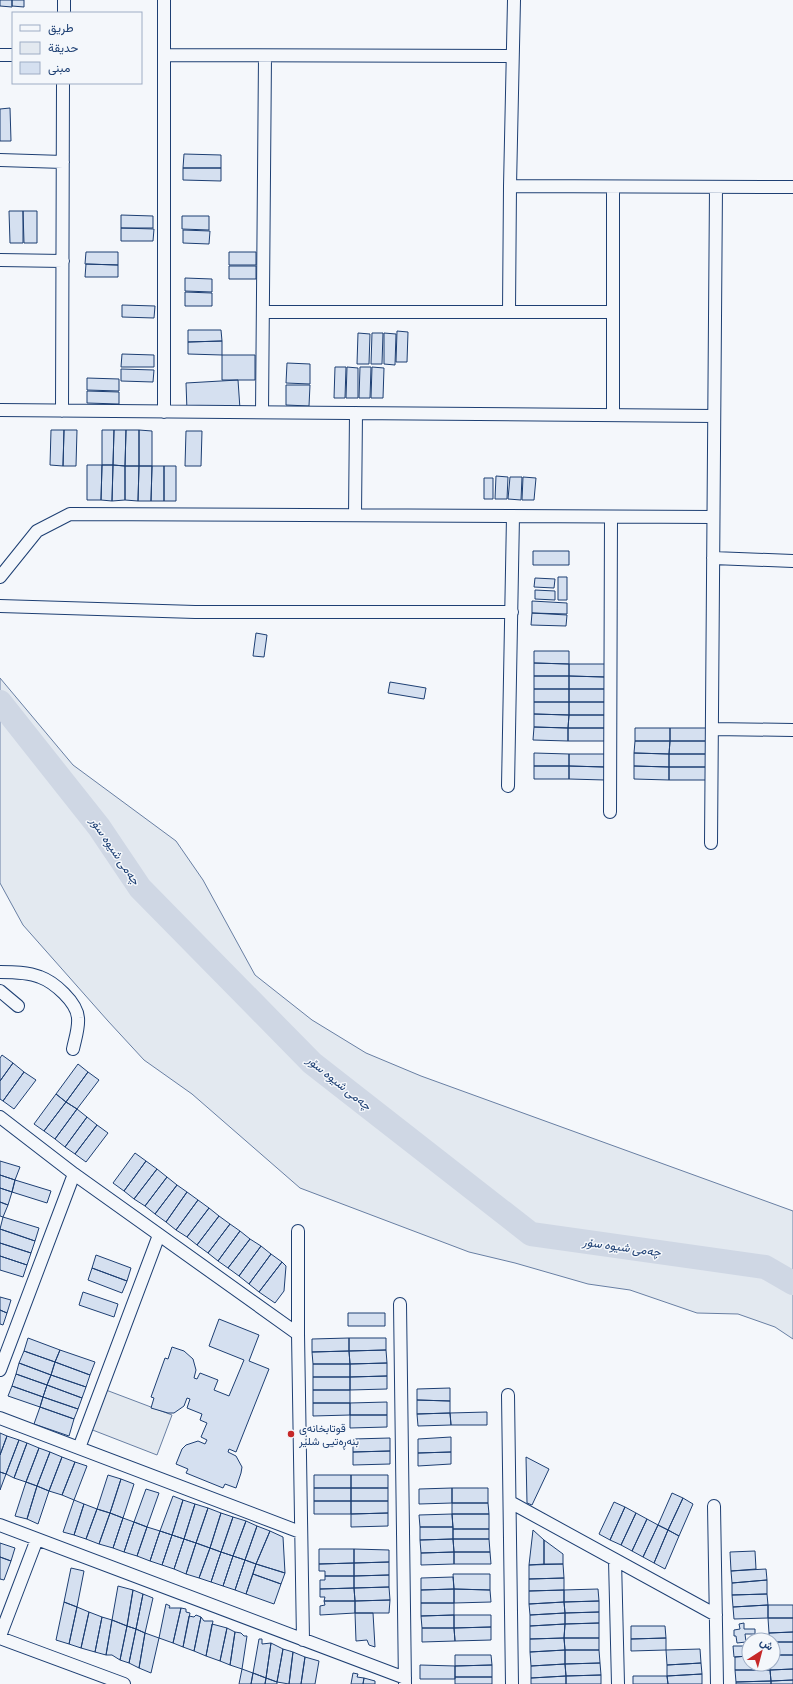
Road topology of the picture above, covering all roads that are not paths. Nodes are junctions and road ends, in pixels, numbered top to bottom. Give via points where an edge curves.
1 (64, 0) edge
2 (164, 0) edge
3 (514, 0) edge
4 (64, 12) edge
5 (0, 55) edge
6 (12, 55) edge
7 (164, 55) junction
8 (265, 56) junction
9 (512, 56) junction
10 (64, 84) edge
11 (0, 160) edge
12 (63, 162) junction
13 (510, 186) junction
14 (613, 186) junction
15 (716, 186) junction
16 (793, 187) edge
17 (0, 260) edge
18 (62, 261) junction
19 (509, 311) junction
20 (263, 312) junction
21 (613, 312) junction
22 (0, 410) edge
23 (62, 411) junction
24 (164, 412) junction
25 (262, 412) junction
26 (356, 413) junction
27 (613, 415) junction
28 (714, 416) junction
29 (355, 515) junction
30 (513, 516) junction
31 (611, 516) junction
32 (714, 517) junction
33 (713, 558) junction
34 (793, 561) edge
35 (0, 577) edge
36 (0, 606) edge
37 (512, 612) junction
38 (712, 729) junction
39 (793, 730) edge
40 (508, 786) dead end
41 (610, 812) dead end
42 (711, 843) dead end
43 (0, 972) edge
44 (0, 991) edge
45 (18, 1006) dead end
46 (73, 1049) dead end
47 (0, 1117) edge
48 (74, 1174) junction
49 (298, 1231) dead end
50 (159, 1235) junction
51 (400, 1304) dead end
52 (298, 1334) junction
53 (0, 1370) edge
54 (508, 1395) dead end
55 (0, 1418) edge
56 (79, 1448) junction
57 (510, 1502) junction
58 (714, 1506) dead end
59 (0, 1525) edge
60 (300, 1532) junction
61 (37, 1539) junction
62 (615, 1560) junction
63 (716, 1615) junction
64 (0, 1637) edge
65 (303, 1640) junction
66 (405, 1681) edge
67 (124, 1684) edge
68 (512, 1684) edge
69 (618, 1684) edge
70 (717, 1684) edge

1 - 4 street
2 - 7 street
3 - 9 street
5 - 6 street
7 - 8 street
7 - 24 street
8 - 9 street
8 - 20 street
9 - 13 street
10 - 12 street
11 - 12 street
12 - 18 street
13 - 14 street
13 - 19 street
14 - 15 street
14 - 21 street
15 - 16 street
15 - 28 street
17 - 18 street
18 - 23 street
19 - 20 street
19 - 21 street
20 - 25 street
21 - 27 street
22 - 23 street
23 - 24 street
24 - 25 street
25 - 26 street
26 - 27 street
26 - 29 street
27 - 28 street
28 - 32 street
29 - 30 street
29 - 35 street via 70,514 37,531
30 - 31 street
30 - 37 street
31 - 32 street
31 - 41 street
32 - 33 street
33 - 34 street
33 - 38 street
36 - 37 street via 195,612
37 - 40 street
38 - 39 street
38 - 42 street
43 - 46 street via 18,972 40,977 64,992 74,1006 78,1018
44 - 45 street
47 - 48 street
48 - 50 street
48 - 53 street
49 - 52 street
50 - 52 street
50 - 56 street
51 - 66 street
52 - 60 street
54 - 57 street
55 - 56 street
56 - 60 street
57 - 62 street
57 - 68 street
58 - 63 street
59 - 61 street
60 - 65 street
61 - 64 street
61 - 65 street
62 - 63 street
62 - 69 street
63 - 70 street
64 - 67 street
65 - 66 street

